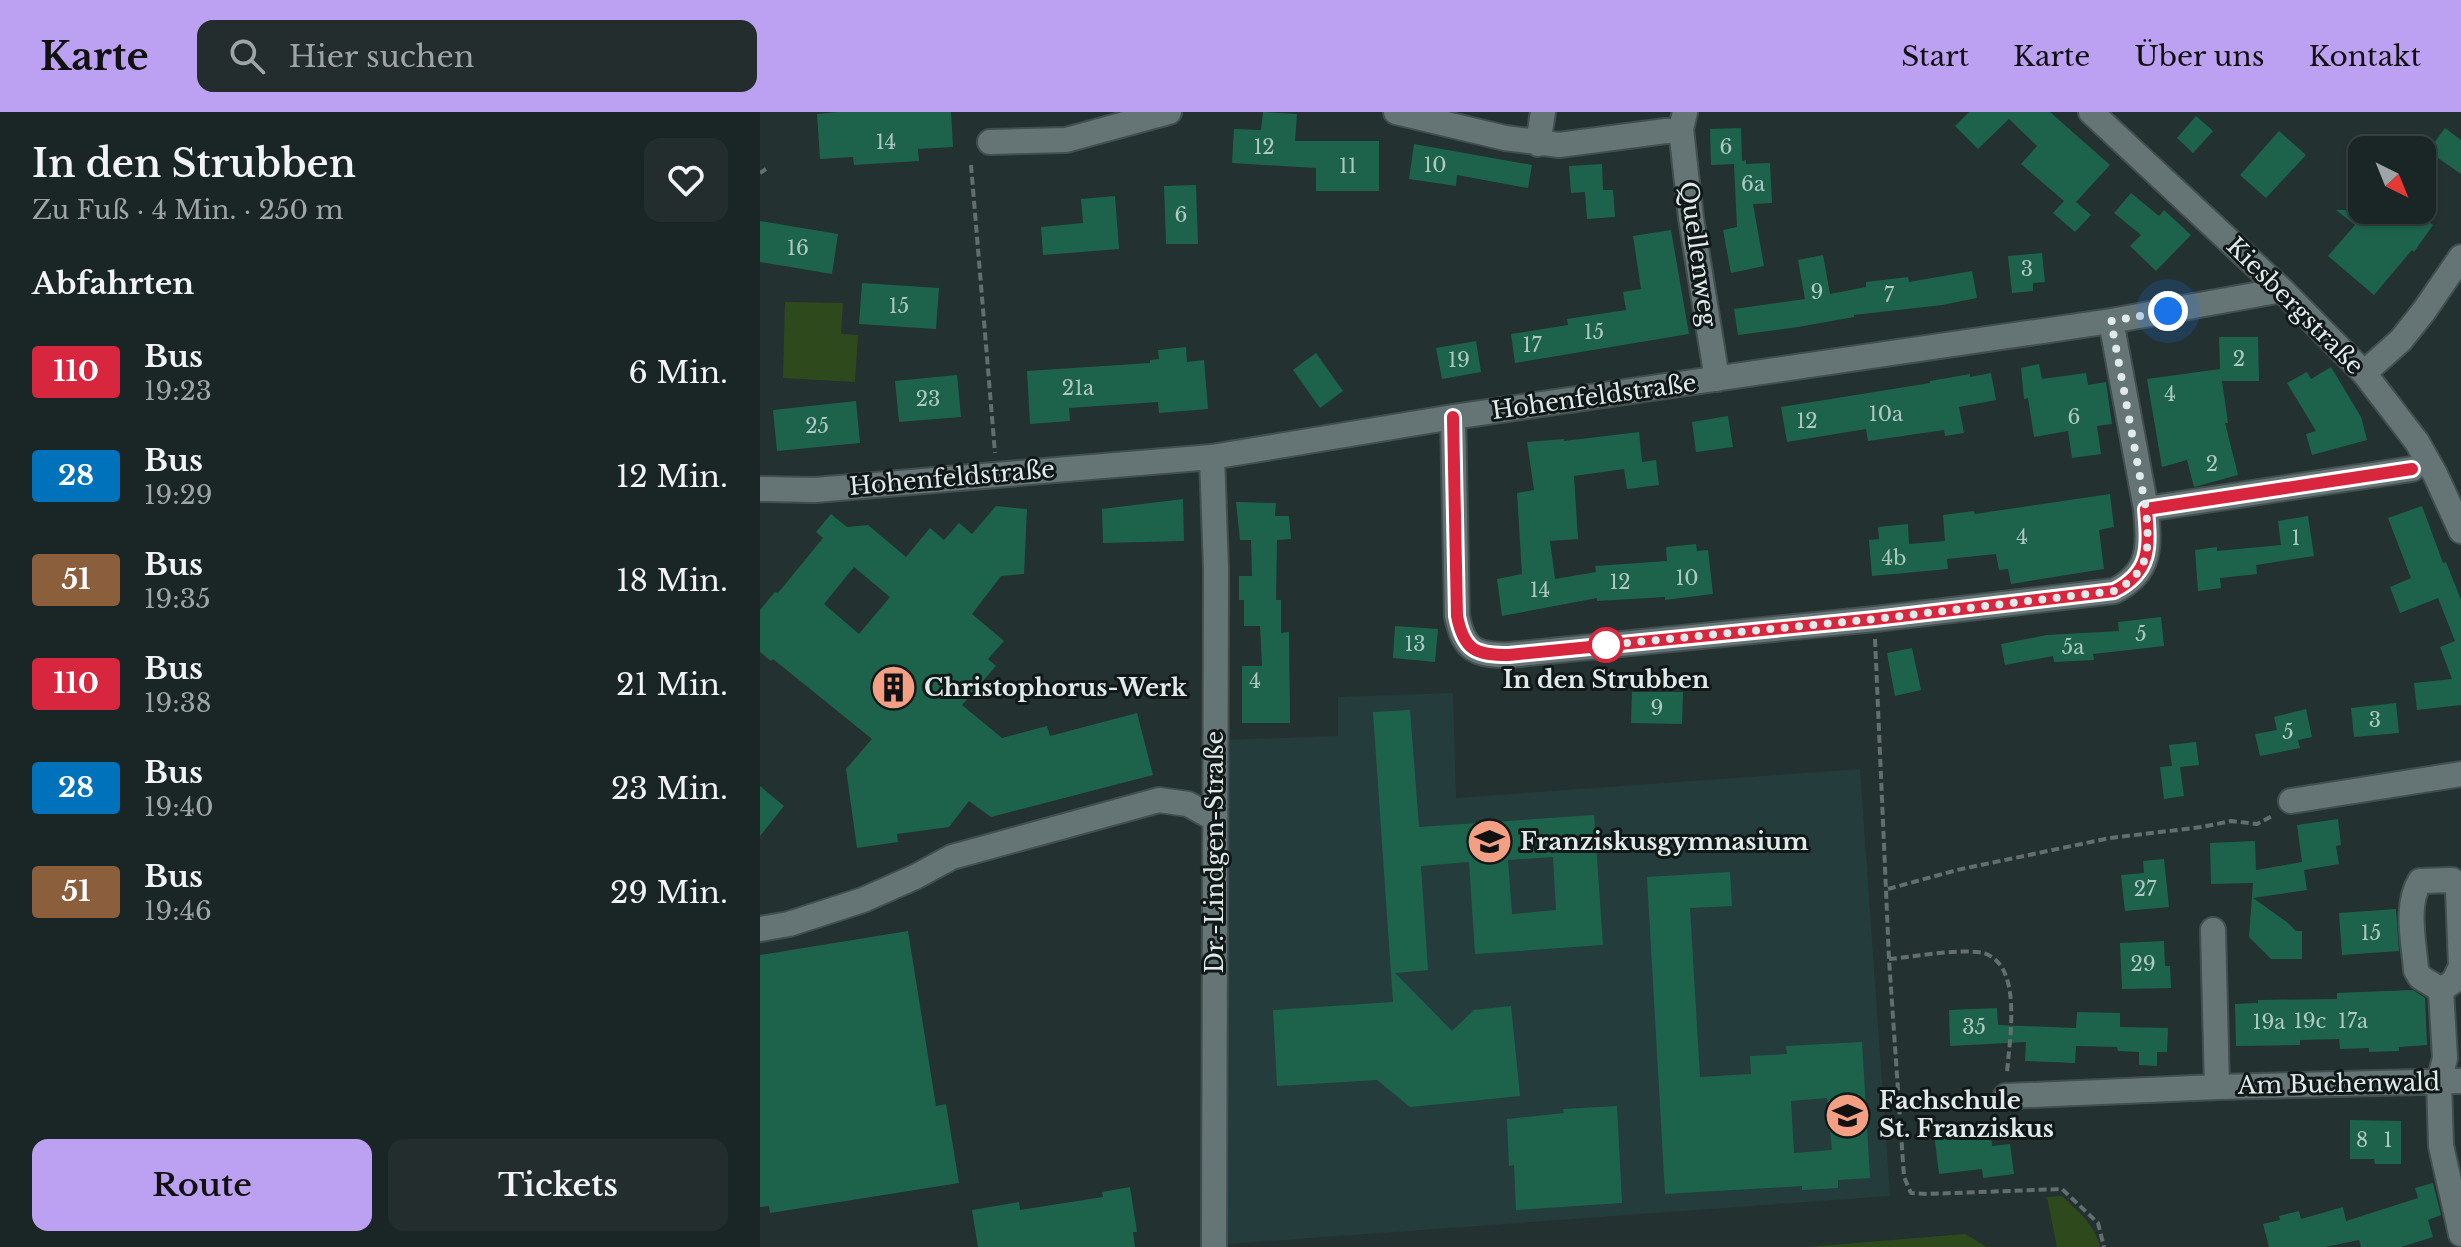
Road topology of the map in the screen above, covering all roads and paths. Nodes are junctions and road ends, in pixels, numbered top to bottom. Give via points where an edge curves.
1 (1169, 112) edge
2 (1396, 112) edge
3 (1543, 112) edge
4 (2091, 112) edge
5 (1683, 121) edge
6 (990, 142) dead end
7 (1538, 144) junction
8 (971, 165) dead end
9 (766, 169) dead end
10 (760, 173) edge
11 (2461, 257) edge
12 (2282, 290) junction
13 (2111, 321) junction
14 (2364, 373) junction
15 (1717, 379) junction
16 (1453, 417) junction
17 (1212, 457) junction
18 (2412, 469) dead end
19 (998, 475) junction
20 (760, 489) edge
21 (2146, 509) junction
22 (2461, 531) edge
23 (1875, 619) junction
24 (2461, 774) edge
25 (2291, 801) joint
26 (1215, 819) junction
27 (1887, 889) junction
28 (760, 929) edge
29 (2213, 930) dead end
30 (1889, 959) junction
31 (2441, 990) dead end
32 (2450, 1082) edge
33 (2217, 1087) junction
34 (2006, 1096) joint
35 (2461, 1234) edge
36 (1214, 1247) edge
37 (2104, 1247) edge

1 - 6 street via 1066,140
2 - 7 street, Quellenweg
3 - 7 street
4 - 12 street, Kiesbergstraße
5 - 7 street, Quellenweg via 1661,134
5 - 15 street, Quellenweg via 1691,218
8 - 19 path
9 - 10 path
11 - 14 street via 2401,340
12 - 13 street, Hohenfeldstraße
12 - 14 street, Kiesbergstraße
13 - 15 street, Hohenfeldstraße
13 - 21 street
14 - 22 street, Kiesbergstraße via 2417,442
15 - 16 street, Hohenfeldstraße
16 - 17 street, Hohenfeldstraße
16 - 23 street via 1457,616 1461,635 1483,655
17 - 19 street, Hohenfeldstraße
17 - 26 street, Dr.-Lindgen-Straße
18 - 21 street
19 - 20 street, Hohenfeldstraße via 815,490
21 - 23 street via 2146,559 2136,575 2114,591
23 - 27 path
24 - 25 street
25 - 27 path via 2257,824 2231,821 2110,838
26 - 28 street via 1188,804 1159,800 952,857 863,900
26 - 36 street, Dr.-Lindgen-Straße
27 - 30 path
29 - 33 street, Am Buchenwald
30 - 34 path via 1972,952 1987,954 2006,972 2011,1000
30 - 37 path via 1904,1177 1911,1193 2062,1189 2098,1223
31 - 32 street
32 - 33 street, Am Buchenwald
32 - 35 street via 2441,1146
33 - 34 street, Am Buchenwald

